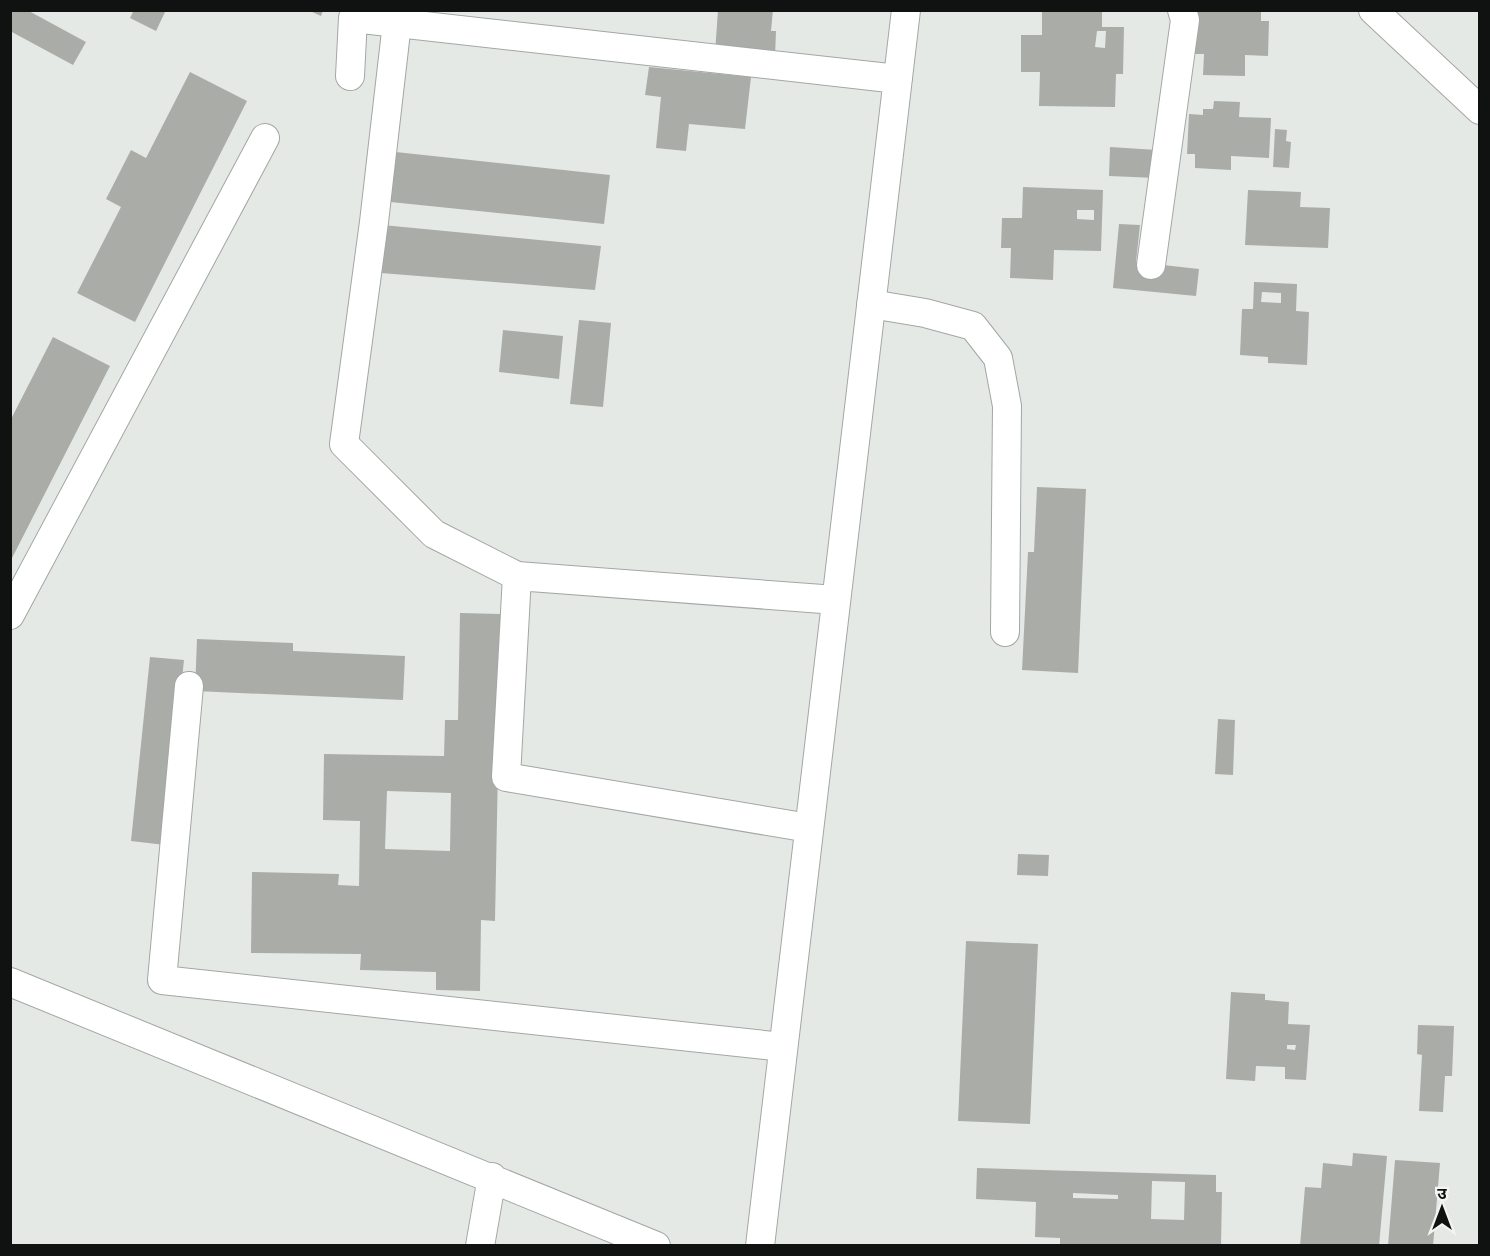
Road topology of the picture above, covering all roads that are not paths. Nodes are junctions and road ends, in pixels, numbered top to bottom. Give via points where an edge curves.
1 (906, 10) edge
2 (1182, 10) edge
3 (1373, 10) edge
4 (398, 23) junction
5 (350, 76) dead end
6 (898, 80) junction
7 (1479, 110) edge
8 (265, 138) dead end
9 (1151, 265) dead end
10 (871, 304) junction
11 (517, 576) junction
12 (836, 600) junction
13 (10, 615) edge
14 (1005, 632) dead end
15 (189, 686) dead end
16 (809, 828) junction
17 (10, 982) edge
18 (783, 1047) junction
19 (491, 1177) junction
20 (480, 1245) edge
21 (656, 1245) edge
22 (760, 1245) edge

1 - 6 street
2 - 9 street via 1185,20
3 - 7 street
4 - 5 street via 354,18
4 - 6 street
4 - 11 street via 344,444 434,534
6 - 10 street
8 - 13 street
10 - 12 street
10 - 14 street via 973,326 998,358 1007,406
11 - 12 street
11 - 16 street via 506,777
12 - 16 street
15 - 18 street via 162,981
16 - 18 street
17 - 19 street
18 - 22 street
19 - 20 street
19 - 21 street

